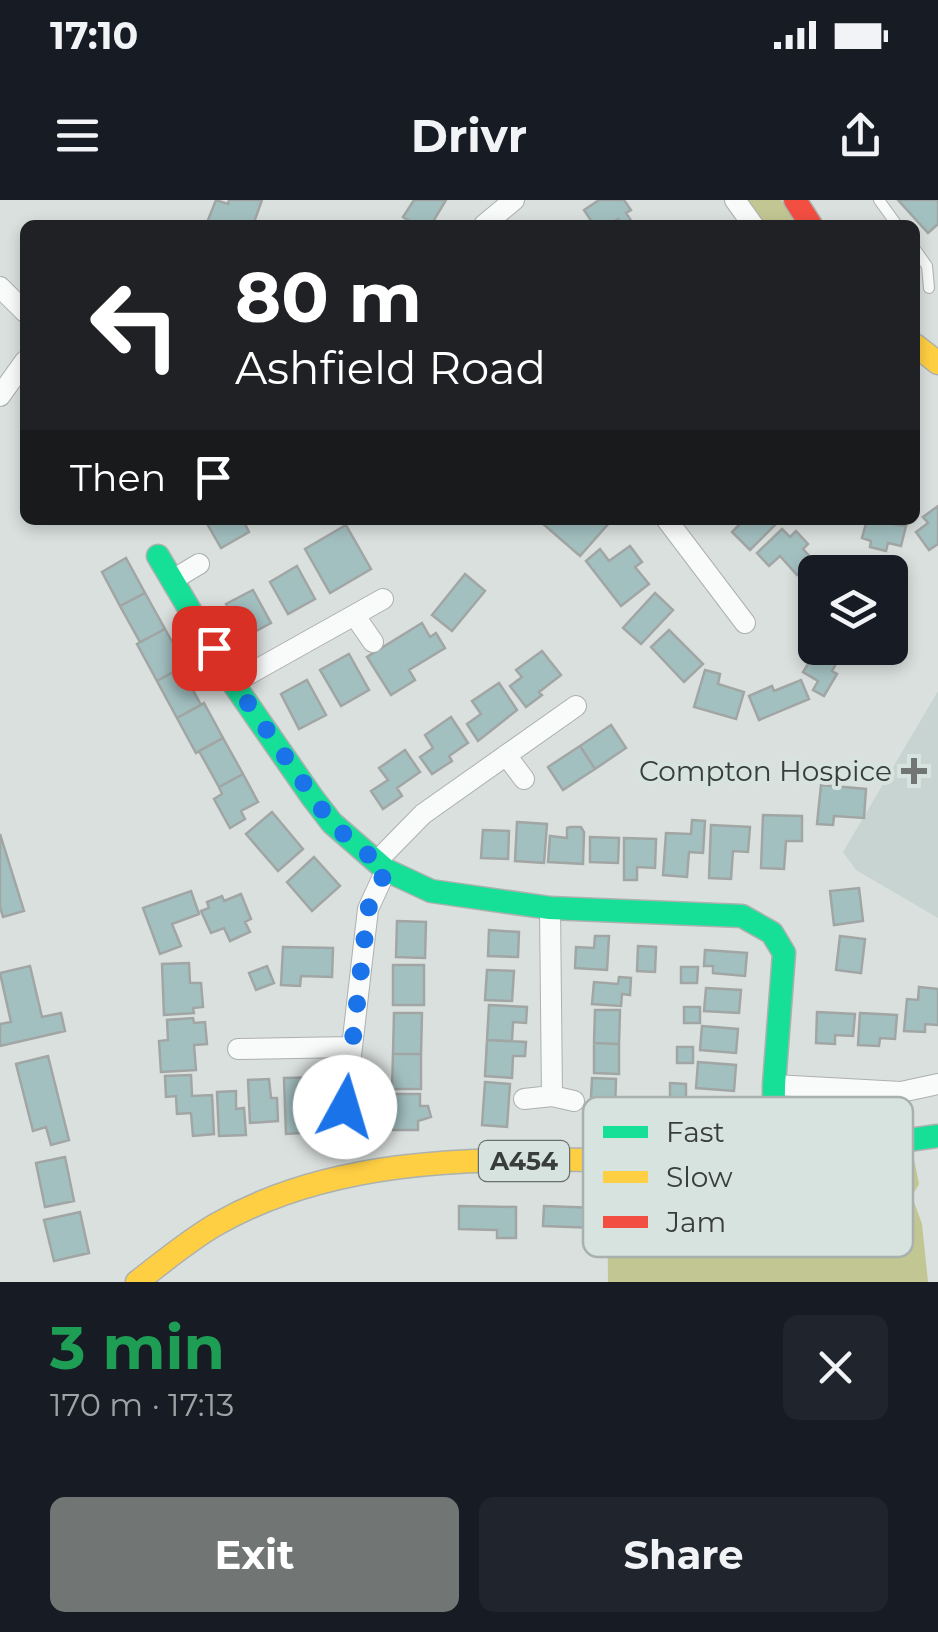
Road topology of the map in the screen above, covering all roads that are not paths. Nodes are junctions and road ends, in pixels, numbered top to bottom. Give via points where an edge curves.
1 (514, 200) edge
2 (878, 200) edge
3 (490, 220) edge
4 (893, 220) edge
5 (920, 256) edge
6 (0, 286) edge
7 (929, 288) dead end
8 (20, 307) edge
9 (20, 368) edge
10 (0, 396) edge
11 (671, 525) edge
12 (158, 556) dead end
13 (198, 564) dead end
14 (174, 579) junction
15 (383, 599) dead end
16 (355, 616) junction
17 (745, 623) dead end
18 (373, 642) dead end
19 (234, 683) junction
20 (576, 706) dead end
21 (506, 755) junction
22 (524, 779) dead end
23 (381, 866) junction
24 (550, 908) junction
25 (350, 1047) junction
26 (238, 1049) dead end
27 (349, 1073) road end
28 (938, 1084) edge
29 (774, 1085) junction
30 (552, 1096) junction
31 (774, 1097) edge
32 (524, 1099) dead end
33 (574, 1100) dead end
34 (938, 1136) edge
35 (913, 1140) edge
36 (583, 1161) edge
37 (136, 1282) edge

1 - 3 street
2 - 4 lane
5 - 7 lane
6 - 8 street
9 - 10 street
11 - 17 street
12 - 14 main road
13 - 14 street
14 - 19 main road
15 - 16 street
16 - 18 street
16 - 19 street
19 - 23 main road via 332,824
20 - 21 street
21 - 22 street
21 - 23 street via 423,814
23 - 24 main road via 431,891
23 - 25 street via 368,909
24 - 29 main road via 742,916 772,934 784,953
24 - 30 street
25 - 26 street
25 - 27 street
28 - 29 street via 901,1092
29 - 31 main road
30 - 32 street
30 - 33 street
34 - 35 main road, A454
36 - 37 main road, A454 via 455,1162 344,1178 230,1217

